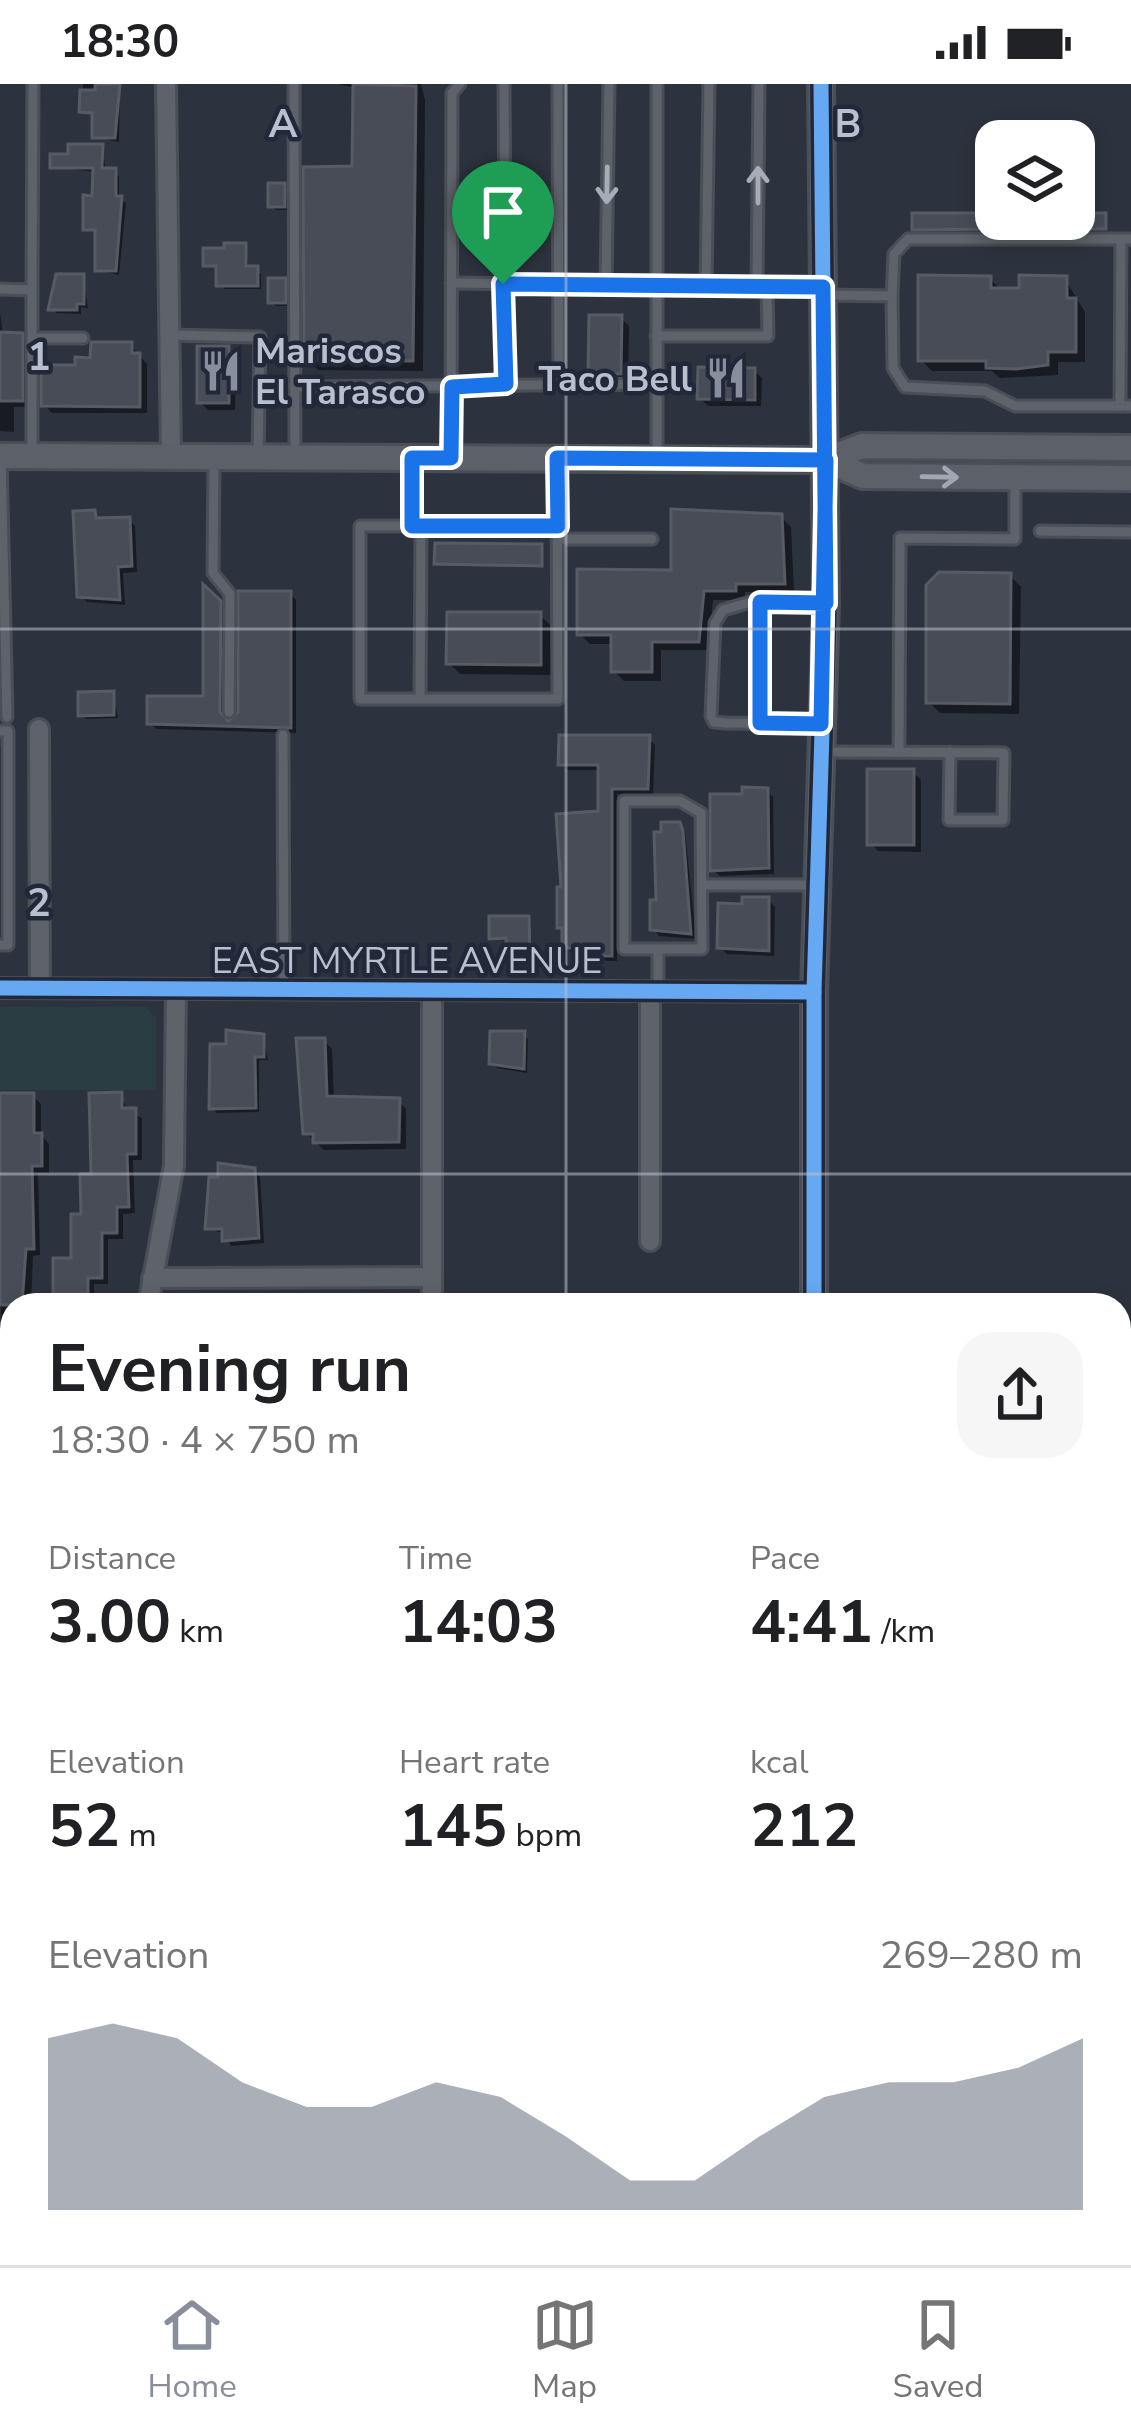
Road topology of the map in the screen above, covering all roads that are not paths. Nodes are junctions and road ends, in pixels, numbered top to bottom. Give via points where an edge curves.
1 (33, 84) edge
2 (166, 84) edge
3 (294, 84) edge
4 (460, 84) edge
5 (504, 84) edge
6 (558, 84) edge
7 (608, 84) edge
8 (658, 84) edge
9 (710, 84) edge
10 (759, 84) edge
11 (820, 84) edge
12 (1126, 239) edge
13 (451, 284) junction
14 (503, 284) junction
15 (555, 284) junction
16 (606, 285) junction
17 (653, 286) junction
18 (706, 286) junction
19 (762, 287) junction
20 (0, 289) edge
21 (32, 290) junction
22 (823, 291) junction
23 (892, 296) junction
24 (167, 335) junction
25 (656, 336) junction
26 (32, 338) junction
27 (83, 338) dead end
28 (506, 384) junction
29 (559, 384) junction
30 (657, 384) junction
31 (294, 387) junction
32 (452, 387) junction
33 (1125, 406) edge
34 (1131, 448) edge
35 (0, 457) edge
36 (32, 457) junction
37 (258, 457) junction
38 (170, 458) junction
39 (214, 458) junction
40 (295, 458) junction
41 (412, 458) junction
42 (451, 458) junction
43 (557, 458) junction
44 (657, 459) junction
45 (826, 460) junction
46 (1131, 462) edge
47 (1021, 477) junction
48 (1131, 478) edge
49 (416, 526) junction
50 (558, 526) junction
51 (1040, 531) dead end
52 (1131, 532) edge
53 (558, 539) junction
54 (652, 539) dead end
55 (760, 602) junction
56 (826, 603) junction
57 (419, 699) junction
58 (230, 712) dead end
59 (7, 717) dead end
60 (760, 723) junction
61 (821, 724) junction
62 (39, 729) dead end
63 (0, 731) edge
64 (283, 735) dead end
65 (820, 752) junction
66 (899, 752) junction
67 (950, 752) junction
68 (4, 766) edge
69 (4, 801) edge
70 (4, 838) edge
71 (4, 873) edge
72 (702, 885) junction
73 (817, 885) junction
74 (4, 910) edge
75 (0, 945) edge
76 (658, 949) junction
77 (0, 988) edge
78 (40, 988) junction
79 (176, 989) junction
80 (284, 989) junction
81 (431, 990) junction
82 (654, 991) junction
83 (814, 992) junction
84 (650, 1241) dead end
85 (432, 1277) junction
86 (152, 1278) junction
87 (150, 1293) edge
88 (432, 1293) edge
89 (814, 1293) edge

1 - 21 lane
2 - 24 street
3 - 31 lane
4 - 13 lane via 452,93
5 - 14 lane
6 - 15 lane
7 -> 16 lane
8 - 17 lane
9 - 18 lane
19 -> 10 lane
11 - 22 main road
12 - 23 lane via 903,240 894,254
12 - 33 lane
13 - 14 lane
13 - 32 lane
14 - 15 lane
14 - 28 lane
15 - 16 lane
15 - 29 lane
16 - 17 lane
17 - 18 lane
17 - 25 lane
18 - 19 lane
19 - 22 lane
19 - 25 lane via 768,336
20 - 21 lane
21 - 26 lane
22 - 23 lane
22 - 45 main road
23 - 33 lane via 893,368 905,387 985,392 1015,406
24 - 37 lane via 260,337
24 - 38 street
25 - 30 lane
26 - 27 lane
26 - 36 lane
28 - 29 lane
28 - 32 lane
29 - 30 lane
30 - 44 lane
31 - 32 lane
31 - 40 lane
32 - 42 lane
34 - 45 main road via 862,446
35 - 36 main road
35 - 59 lane
36 - 38 main road
37 - 39 main road
37 - 40 main road
38 - 39 main road
39 - 58 lane via 213,573 230,594
40 - 41 main road
41 - 42 main road
41 - 49 lane
42 - 43 main road
43 - 44 main road
43 - 50 lane
44 - 45 main road
45 -> 47 main road via 863,476
45 - 56 main road
46 - 47 main road
47 - 48 main road
47 - 66 lane via 1015,539 900,538
49 - 50 lane
49 - 57 lane
49 - 57 lane via 360,526 360,699
50 - 53 lane
51 - 52 lane
53 - 54 lane
53 - 57 lane via 558,699
55 - 56 lane
55 - 60 lane
55 - 60 lane via 723,610 716,623 711,716
56 - 61 main road
60 - 61 lane
61 - 65 main road
62 - 78 street
63 - 68 lane via 8,731
64 - 80 lane
65 - 66 lane
65 - 73 main road
66 - 67 lane
67 - 67 lane via 1004,753 1003,820 949,820
68 - 69 lane
69 - 70 lane
70 - 71 lane
71 - 74 lane
72 - 73 lane
72 - 76 lane via 702,949
72 - 76 lane via 700,812 680,801 624,801 623,949
73 - 83 main road
74 - 75 lane via 8,945
76 - 82 lane
77 - 78 street, EAST MYRTLE AVENUE
78 - 79 street, EAST MYRTLE AVENUE
79 - 80 street, EAST MYRTLE AVENUE
79 - 86 street via 174,1165
80 - 81 street, EAST MYRTLE AVENUE
81 - 82 street, EAST MYRTLE AVENUE
81 - 85 street
82 - 83 street, EAST MYRTLE AVENUE
82 - 84 street
83 - 89 main road
85 - 86 street
85 - 88 street
86 - 87 street

